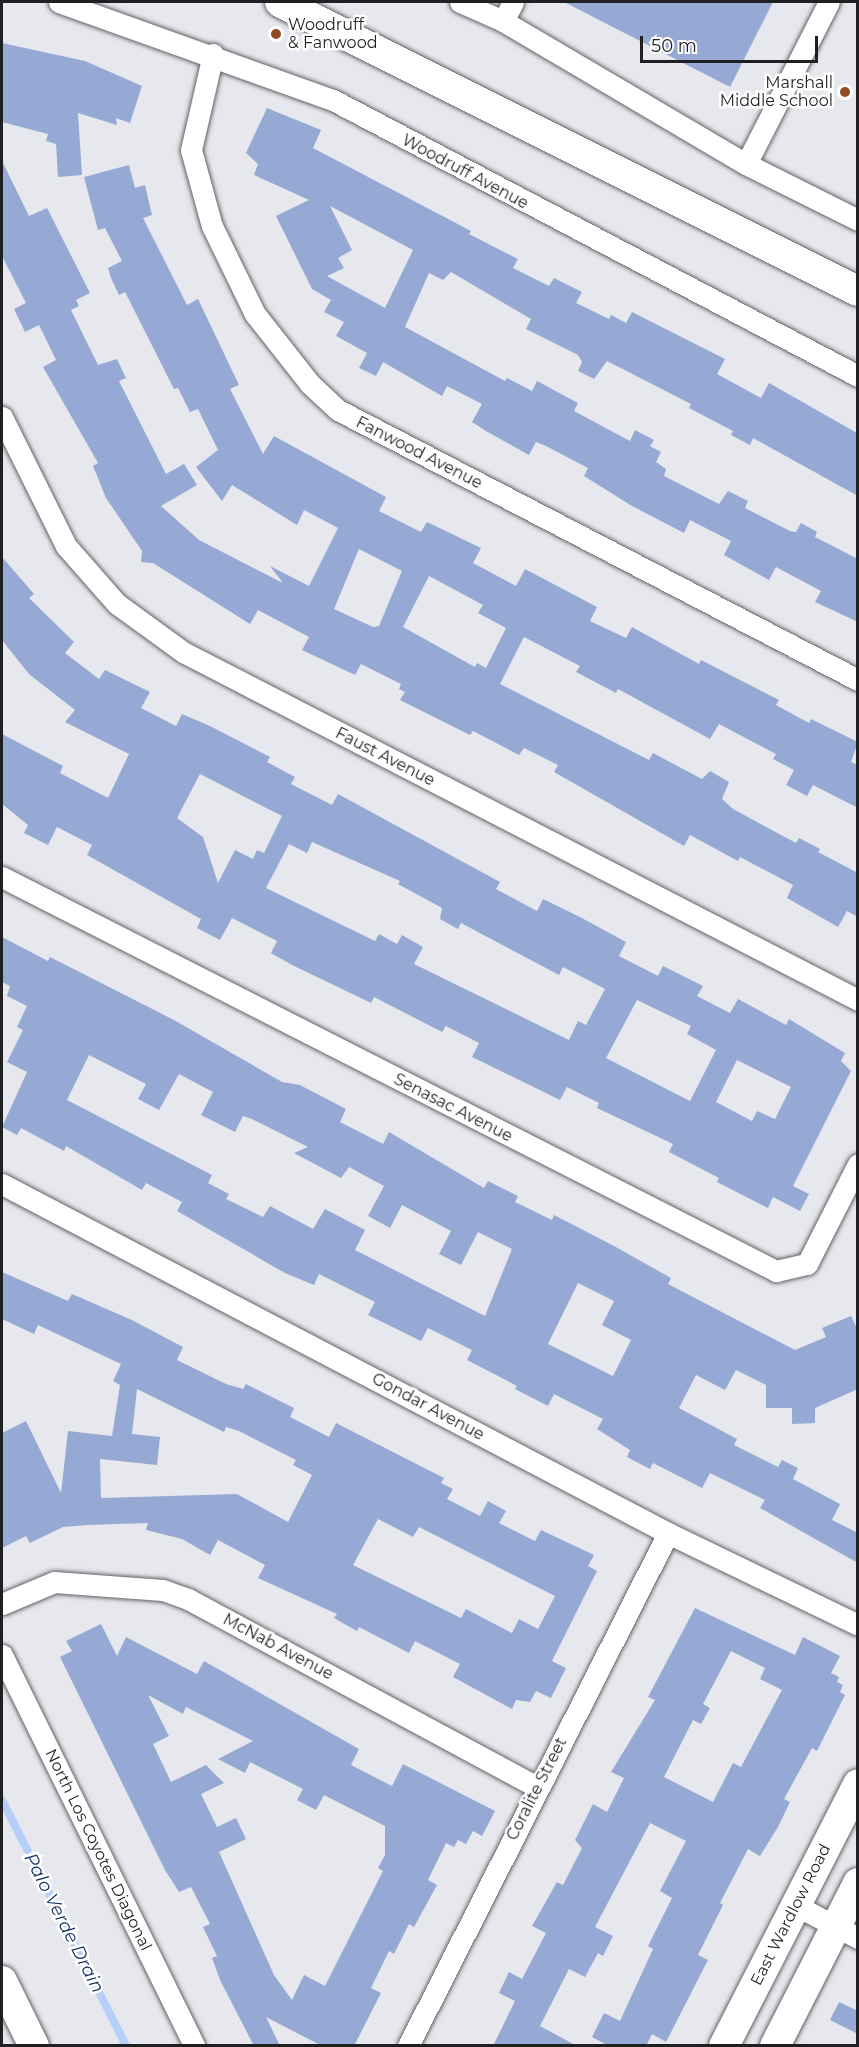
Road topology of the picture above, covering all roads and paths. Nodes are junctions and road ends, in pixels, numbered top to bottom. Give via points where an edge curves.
1 (59, 2) edge
2 (280, 2) edge
3 (460, 2) edge
4 (513, 2) edge
5 (829, 2) edge
6 (503, 21) junction
7 (213, 54) junction
8 (746, 164) junction
9 (858, 220) edge
10 (858, 291) edge
11 (858, 376) edge
12 (2, 417) edge
13 (858, 680) edge
14 (2, 877) edge
15 (858, 1000) edge
16 (858, 1164) edge
17 (2, 1184) edge
18 (668, 1533) junction
19 (2, 1604) edge
20 (858, 1625) edge
21 (2, 1655) edge
22 (858, 1784) edge
23 (537, 1788) junction
24 (858, 1883) edge
25 (795, 1905) junction
26 (847, 1932) edge
27 (2, 1981) edge
28 (34, 2046) edge
29 (194, 2046) edge
30 (408, 2046) edge
31 (724, 2046) edge
32 (775, 2046) edge

1 - 7 street, Woodruff Avenue
2 - 10 main road
3 - 6 street
4 - 6 street
5 - 8 street
6 - 8 street
7 - 11 street, Woodruff Avenue via 333,100
7 - 13 street, Fanwood Avenue via 191,150 212,226 255,314 310,384 338,411
8 - 9 street
12 - 15 street, Faust Avenue via 66,546 117,604 183,652
14 - 16 street, Senasac Avenue via 776,1271 807,1264
17 - 18 street, Gondar Avenue
18 - 20 street, Gondar Avenue
18 - 23 street, Coralite Street
19 - 23 street, McNab Avenue via 54,1582 163,1590 188,1599
21 - 29 street, North Los Coyotes Diagonal
22 - 25 main road, East Wardlow Road
23 - 30 street, Coralite Street
24 - 26 main road
25 - 26 street
25 - 31 main road, East Wardlow Road
26 - 32 main road
27 - 28 main road

